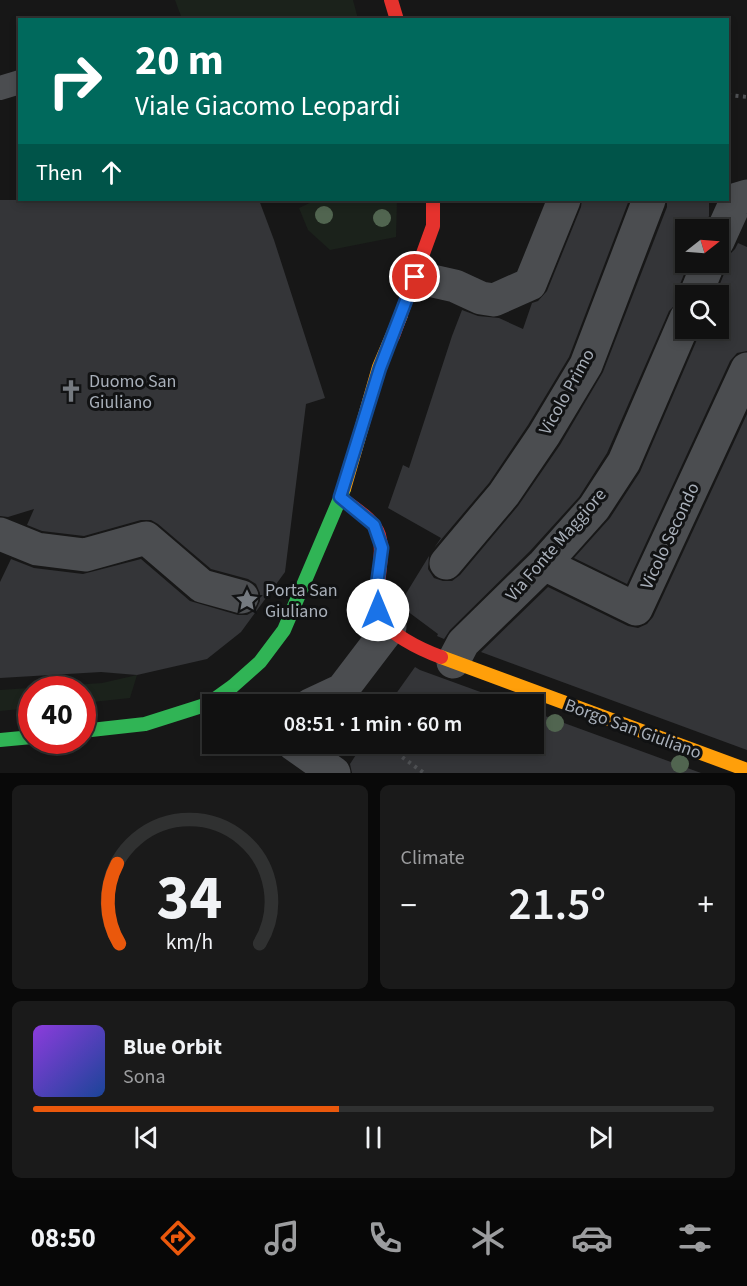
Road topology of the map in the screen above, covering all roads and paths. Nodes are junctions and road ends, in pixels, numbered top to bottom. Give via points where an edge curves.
1 (391, 0) edge
2 (396, 18) edge
3 (18, 83) edge
4 (0, 88) edge
5 (729, 95) edge
6 (747, 97) edge
7 (747, 196) edge
8 (433, 201) edge
9 (564, 201) edge
10 (649, 201) edge
11 (728, 219) edge
12 (415, 277) junction
13 (677, 339) edge
14 (747, 369) edge
15 (340, 497) junction
16 (0, 534) edge
17 (446, 563) dead end
18 (544, 564) junction
19 (242, 597) dead end
20 (387, 625) junction
21 (453, 662) junction
22 (224, 694) edge
23 (333, 694) edge
24 (202, 708) edge
25 (96, 729) edge
26 (18, 738) edge
27 (0, 740) edge
28 (307, 754) edge
29 (398, 754) edge
30 (747, 770) edge
31 (334, 773) edge
32 (424, 773) edge

1 - 2 street
3 - 4 lane
5 - 6 path
7 - 11 street via 738,199
8 - 12 street via 433,226
9 - 12 street via 530,284 494,300
10 - 17 street, Vicolo Primo via 586,364 504,494
12 - 15 street via 380,368
13 - 18 street, Via Fonte Maggiore via 624,462 594,508
14 - 18 street, Vicolo Secondo via 636,609
15 - 20 street via 374,525 382,548 376,592 378,610
15 - 22 street via 284,630 260,662
16 - 19 street via 37,549 85,555 146,538 202,586
18 - 21 street, Via Fonte Maggiore via 463,643
20 - 21 street, Borgo San Giuliano via 426,652
20 - 23 street via 342,690
21 - 30 street, Borgo San Giuliano
24 - 25 street via 145,724
26 - 27 street
28 - 31 street
29 - 32 path

